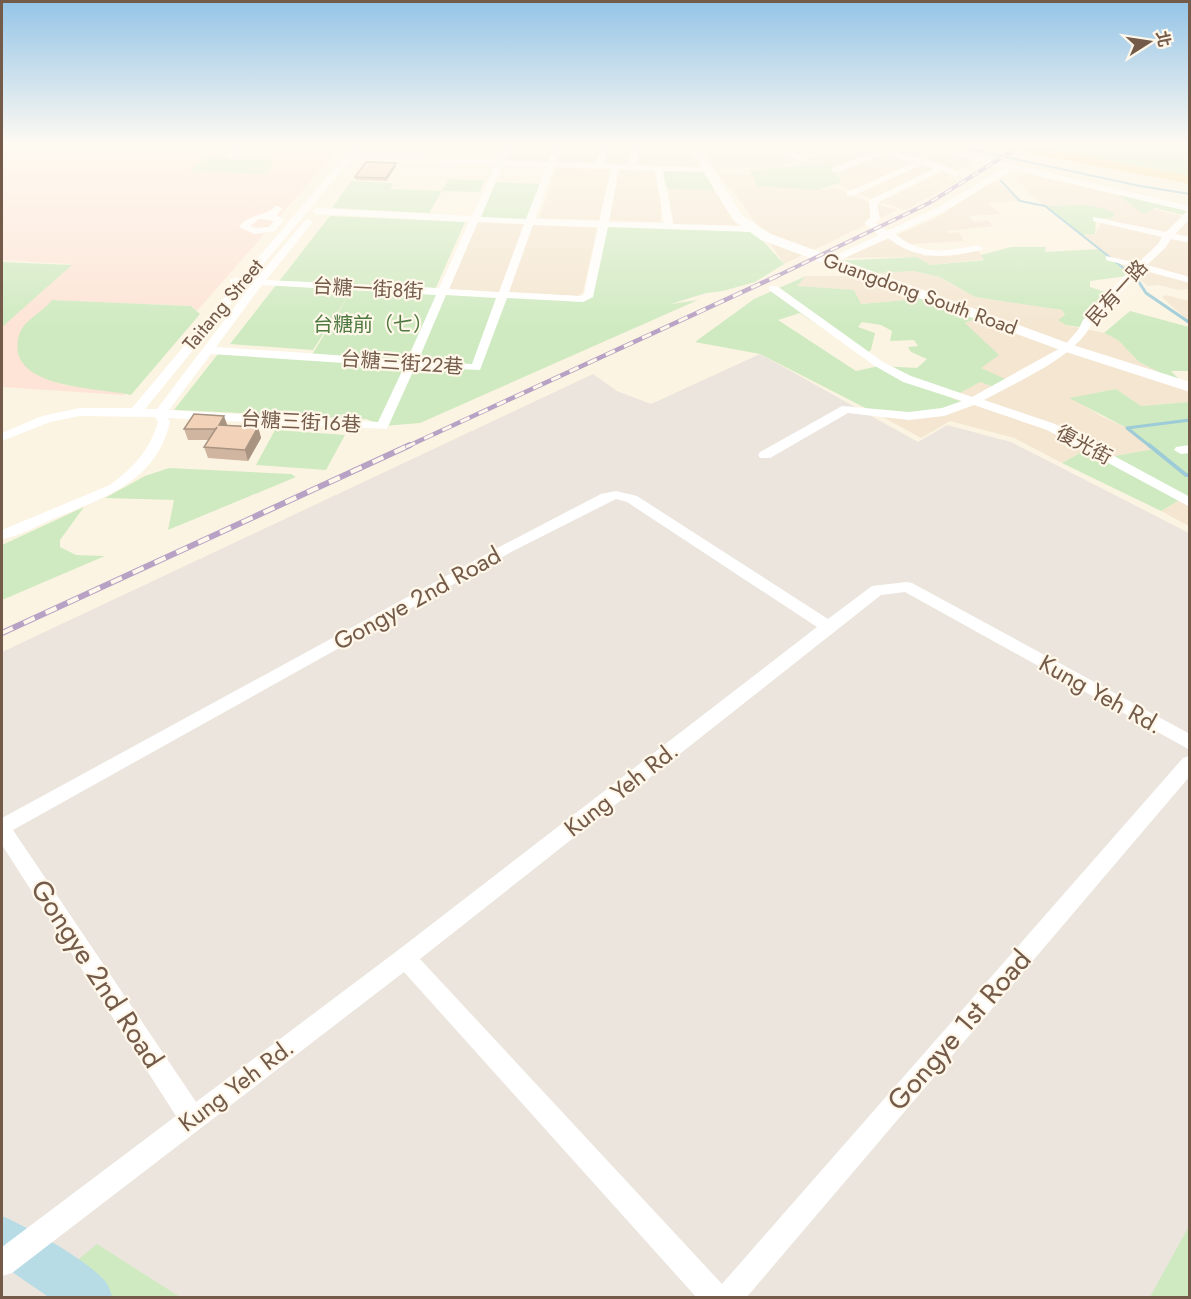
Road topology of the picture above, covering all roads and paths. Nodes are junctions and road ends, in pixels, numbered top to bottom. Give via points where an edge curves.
1 (306, 206) edge
2 (322, 206) edge
3 (480, 206) edge
4 (535, 206) edge
5 (607, 206) edge
6 (665, 206) edge
7 (730, 206) edge
8 (873, 206) edge
9 (947, 206) edge
10 (1168, 206) edge
11 (317, 211) junction
12 (1190, 211) edge
13 (474, 218) junction
14 (1096, 219) dead end
15 (529, 222) junction
16 (603, 225) junction
17 (669, 227) junction
18 (752, 230) junction
19 (888, 234) junction
20 (1168, 235) junction
21 (1190, 240) edge
22 (978, 248) dead end
23 (1109, 258) dead end
24 (831, 261) junction
25 (1139, 267) junction
26 (1190, 280) edge
27 (239, 281) junction
28 (259, 282) junction
29 (773, 288) dead end
30 (442, 293) junction
31 (503, 296) junction
32 (1068, 348) junction
33 (208, 350) junction
34 (410, 363) junction
35 (1190, 387) edge
36 (972, 402) junction
37 (136, 412) junction
38 (160, 414) junction
39 (2, 437) edge
40 (765, 455) dead end
41 (1190, 502) edge
42 (2, 534) edge
43 (828, 627) junction
44 (1190, 743) edge
45 (1190, 763) edge
46 (2, 828) edge
47 (405, 958) junction
48 (192, 1118) junction
49 (2, 1263) edge
50 (716, 1298) edge
51 (728, 1298) edge

1 - 27 street, Taitang Street
2 - 11 street, Taitang Street
3 - 13 street, 台糖三街16巷
4 - 15 street, 台糖三街22巷
5 - 16 street
6 - 17 street
7 - 18 street, Guangdong South Road
8 - 19 street via 875,219 869,223
9 - 19 street
10 - 12 street
11 - 13 street
11 - 28 street, Taitang Street
12 - 20 street, 民有一路
13 - 15 street
13 - 30 street, 台糖三街16巷
14 - 20 street
15 - 16 street
15 - 31 street, 台糖三街22巷
16 - 17 street
16 - 31 street, 台糖一街8街 via 589,295 584,299
17 - 18 street
18 - 24 street, Guangdong South Road
19 - 22 street via 905,248 934,255
19 - 24 street
20 - 21 street
20 - 25 street, 民有一路
23 - 25 street
24 - 32 street, Guangdong South Road
25 - 26 street
25 - 32 street, 民有一路 via 1086,322
27 - 28 street, 台糖一街8街
27 - 37 street, Taitang Street
28 - 30 street, 台糖一街8街
28 - 33 street, Taitang Street
29 - 36 street, 復光街 via 879,364 907,379
30 - 31 street, 台糖一街8街
30 - 34 street, 台糖三街16巷
31 - 34 street, 台糖三街22巷 via 476,368
32 - 35 street, Guangdong South Road
32 - 36 street
33 - 34 street, 台糖三街22巷
33 - 38 street, Taitang Street
34 - 38 street, 台糖三街16巷 via 383,426
36 - 40 street via 944,412 909,416 846,409
36 - 41 street, 復光街 via 1051,426
37 - 38 street, 台糖三街16巷
37 - 39 street, 台糖三街16巷 via 61,414
38 - 42 street via 163,432 145,462 128,479 115,488
43 - 44 street, Kung Yeh Rd. via 877,590 907,587
43 - 46 street, Gongye 2nd Road via 632,499 606,497
43 - 47 street, Kung Yeh Rd.
45 - 51 street, Gongye 1st Road
46 - 48 street, Gongye 2nd Road
47 - 48 street, Kung Yeh Rd.
47 - 50 street
48 - 49 street, Kung Yeh Rd.

